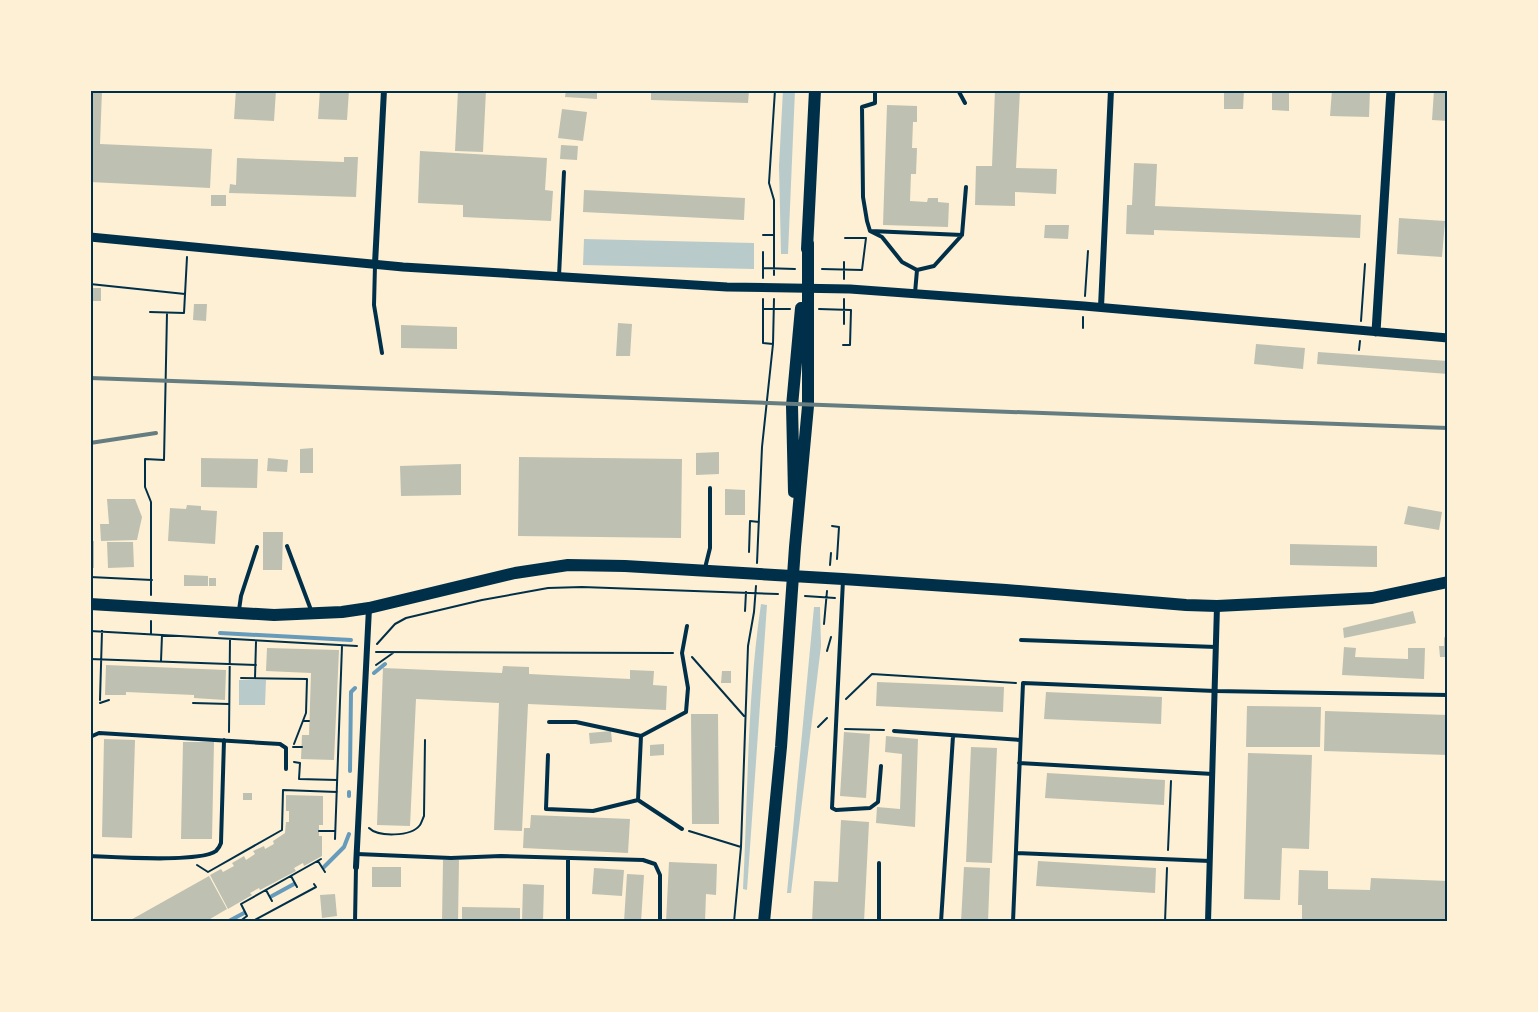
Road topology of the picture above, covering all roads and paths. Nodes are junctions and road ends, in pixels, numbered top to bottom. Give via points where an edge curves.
1 (384, 90) edge
2 (775, 90) edge
3 (815, 90) edge
4 (875, 90) edge
5 (958, 90) edge
6 (1112, 90) edge
7 (1391, 90) edge
8 (964, 103) dead end
9 (564, 172) dead end
10 (966, 187) dead end
11 (870, 231) junction
12 (763, 235) dead end
13 (774, 235) junction
14 (962, 235) junction
15 (90, 237) edge
16 (845, 238) dead end
17 (187, 245) junction
18 (1088, 251) dead end
19 (763, 252) dead end
20 (774, 263) dead end
21 (375, 264) junction
22 (1365, 264) dead end
23 (763, 268) dead end
24 (862, 270) dead end
25 (917, 270) junction
26 (558, 276) junction
27 (90, 285) edge
28 (184, 294) junction
29 (915, 294) junction
30 (1084, 306) junction
31 (1101, 307) junction
32 (763, 309) dead end
33 (851, 310) dead end
34 (150, 312) dead end
35 (167, 313) junction
36 (774, 316) dead end
37 (1083, 328) dead end
38 (1360, 331) junction
39 (1376, 332) junction
40 (1448, 338) edge
41 (773, 344) junction
42 (843, 345) dead end
43 (1359, 350) dead end
44 (382, 353) dead end
45 (710, 488) dead end
46 (759, 522) junction
47 (832, 526) dead end
48 (287, 546) dead end
49 (758, 546) dead end
50 (257, 547) dead end
51 (749, 552) dead end
52 (837, 560) dead end
53 (704, 572) junction
54 (90, 577) edge
55 (843, 579) junction
56 (152, 580) junction
57 (1448, 582) edge
58 (152, 595) dead end
59 (90, 604) edge
60 (1217, 606) junction
61 (369, 609) junction
62 (745, 611) dead end
63 (754, 612) dead end
64 (239, 613) junction
65 (313, 614) junction
66 (151, 621) dead end
67 (687, 626) dead end
68 (90, 630) edge
69 (102, 631) junction
70 (151, 634) junction
71 (162, 635) junction
72 (230, 639) junction
73 (256, 640) junction
74 (1022, 640) dead end
75 (342, 645) junction
76 (362, 647) dead end
77 (1217, 647) junction
78 (393, 652) junction
79 (682, 653) junction
80 (90, 659) edge
81 (101, 659) junction
82 (372, 660) dead end
83 (161, 661) junction
84 (230, 664) junction
85 (256, 664) junction
86 (286, 672) dead end
87 (308, 673) dead end
88 (241, 678) dead end
89 (255, 678) junction
90 (285, 678) junction
91 (307, 679) junction
92 (1023, 683) junction
93 (1215, 691) junction
94 (1448, 695) edge
95 (109, 700) dead end
96 (193, 703) dead end
97 (229, 704) junction
98 (837, 708) junction
99 (744, 716) junction
100 (303, 721) junction
101 (309, 721) dead end
102 (549, 722) dead end
103 (836, 728) junction
104 (894, 731) joint
105 (641, 736) junction
106 (953, 736) junction
107 (90, 737) edge
108 (226, 740) junction
109 (425, 740) dead end
110 (1020, 740) junction
111 (302, 747) dead end
112 (548, 755) dead end
113 (286, 762) junction
114 (1020, 763) junction
115 (881, 766) dead end
116 (286, 769) dead end
117 (1172, 772) junction
118 (1213, 774) junction
119 (337, 780) junction
120 (337, 792) junction
121 (638, 800) junction
122 (366, 821) dead end
123 (682, 829) joint
124 (319, 831) dead end
125 (335, 831) junction
126 (335, 839) dead end
127 (741, 847) junction
128 (1016, 853) junction
129 (356, 854) junction
130 (90, 856) edge
131 (186, 857) junction
132 (568, 858) junction
133 (1168, 860) junction
134 (1210, 861) junction
135 (879, 863) dead end
136 (356, 867) joint
137 (325, 872) dead end
138 (291, 876) junction
139 (314, 884) dead end
140 (297, 887) dead end
141 (266, 890) junction
142 (272, 901) dead end
143 (256, 921) edge
144 (239, 922) edge
145 (251, 922) edge
146 (355, 922) edge
147 (568, 922) edge
148 (660, 922) edge
149 (734, 922) edge
150 (764, 922) edge
151 (879, 922) edge
152 (941, 922) edge
153 (1013, 922) edge
154 (1165, 922) edge
155 (1208, 922) edge

1 - 21 street
2 - 13 path via 769,183 774,200
3 - 150 main road via 808,243 792,405 795,547
4 - 11 lane via 874,103 862,107 863,197
5 - 8 lane
6 - 31 street
7 - 39 street
9 - 26 lane
10 - 14 lane
11 - 14 lane
11 - 25 lane via 882,237 902,262
12 - 13 path
13 - 20 path
14 - 25 lane via 934,266
15 - 17 street
16 - 24 path via 866,238
17 - 21 street
17 - 28 path
18 - 30 path
19 - 23 path
21 - 26 street
21 - 44 lane via 374,305
22 - 38 path
25 - 29 lane
26 - 29 street
27 - 28 path
28 - 35 path via 184,313
29 - 30 street
30 - 31 street
30 - 37 path
31 - 38 street
32 - 41 path via 763,343
33 - 42 path via 850,345
34 - 35 path
35 - 56 path via 164,460 145,459 145,487 152,502
36 - 41 path
38 - 39 street
38 - 43 path
39 - 40 street
41 - 46 path
45 - 53 lane via 710,548
46 - 49 path
46 - 51 path via 750,521
47 - 52 path via 839,527
48 - 65 lane
50 - 64 lane via 240,596
53 - 55 main road
53 - 61 main road via 614,566 545,567
54 - 56 path
55 - 60 main road
55 - 98 lane
56 - 58 path
57 - 60 main road via 1372,598
59 - 64 main road
60 - 77 street
61 - 65 main road
61 - 129 street
62 - 78 path via 746,592 542,588 406,618 386,632 374,652
63 - 99 path
64 - 65 main road
66 - 70 path
67 - 79 lane
68 - 69 path
69 - 70 path
69 - 81 path
70 - 71 path
71 - 72 path
71 - 83 path
72 - 73 path
72 - 84 path
73 - 75 path
73 - 85 path
74 - 77 lane
75 - 76 path
75 - 119 path
77 - 93 street
78 - 79 path
78 - 82 path via 371,669
79 - 99 path via 689,653
79 - 105 lane via 688,688 686,712
80 - 81 path
81 - 83 path
81 - 95 path via 100,701
83 - 84 path
84 - 85 path
84 - 97 path
85 - 89 path
86 - 90 path
87 - 91 path
88 - 89 path
89 - 90 path
90 - 91 path
91 - 100 path
92 - 93 lane
92 - 98 path via 872,674
92 - 110 lane
93 - 94 lane
93 - 118 street
96 - 97 path
97 - 108 path
98 - 103 lane
98 - 103 path via 818,727
99 - 127 path
100 - 101 path
100 - 111 path via 293,747
102 - 105 lane via 576,722
103 - 104 path
103 - 115 lane via 832,808 870,808 878,802
104 - 106 lane
105 - 121 lane
106 - 110 lane
106 - 152 lane
107 - 108 lane via 99,733
108 - 113 lane via 280,744 286,748
108 - 131 lane via 221,843 218,850 209,854
109 - 122 path via 424,816 420,825 407,833 376,833
110 - 114 lane
112 - 121 lane via 546,809 593,811
113 - 116 lane
113 - 119 path via 300,763 299,779
114 - 117 lane
114 - 128 lane
117 - 118 lane
117 - 133 path
118 - 134 street
119 - 120 path
120 - 125 path
120 - 131 path via 283,790 282,830 208,872
121 - 123 lane
123 - 127 path
124 - 125 path
125 - 126 path
127 - 149 path
128 - 133 lane
128 - 153 lane
129 - 132 lane
129 - 136 street
130 - 131 lane
132 - 147 lane
132 - 148 lane via 643,860 655,864 660,876
133 - 134 lane
133 - 154 path
134 - 155 street
135 - 151 lane
136 - 146 lane
137 - 138 path via 320,860
138 - 140 path
138 - 141 path
139 - 143 path via 316,887
141 - 142 path
141 - 144 path via 241,904 247,916
143 - 145 path

